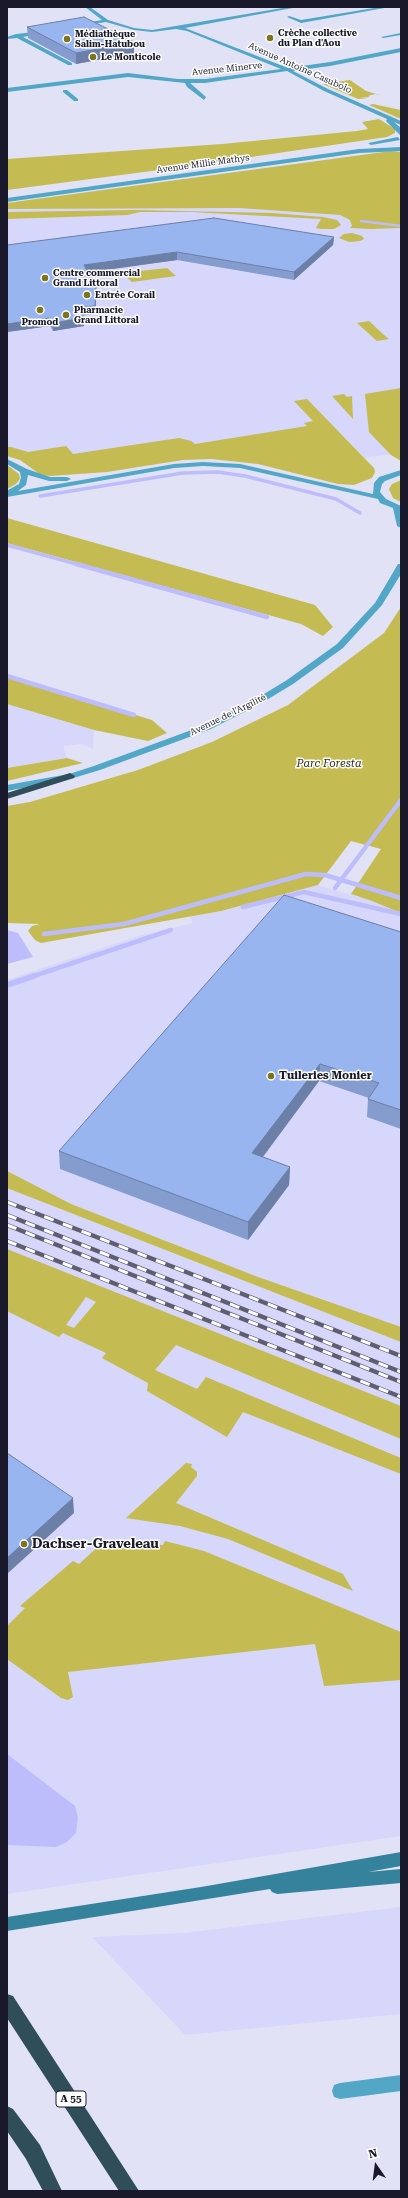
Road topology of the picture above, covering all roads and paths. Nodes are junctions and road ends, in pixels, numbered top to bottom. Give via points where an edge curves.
1 (88, 7) edge
2 (296, 7) edge
3 (388, 7) edge
4 (289, 17) dead end
5 (106, 21) junction
6 (72, 27) edge
7 (188, 28) junction
8 (7, 30) edge
9 (50, 30) edge
10 (401, 34) edge
11 (17, 36) junction
12 (384, 37) dead end
13 (7, 38) edge
14 (401, 50) edge
15 (70, 64) edge
16 (288, 70) junction
17 (84, 80) junction
18 (187, 81) junction
19 (30, 87) junction
20 (7, 90) edge
21 (65, 90) junction
22 (204, 98) dead end
23 (76, 100) dead end
24 (381, 114) junction
25 (401, 123) edge
26 (400, 136) edge
27 (401, 145) edge
28 (401, 149) edge
29 (7, 194) edge
30 (7, 200) edge
31 (7, 461) edge
32 (24, 471) junction
33 (401, 472) edge
34 (129, 474) junction
35 (378, 483) junction
36 (346, 490) junction
37 (7, 494) edge
38 (378, 497) junction
39 (399, 508) edge
40 (401, 526) edge
41 (401, 566) edge
42 (70, 776) junction
43 (7, 788) edge
44 (7, 796) edge
45 (401, 1859) edge
46 (401, 1876) edge
47 (201, 1894) junction
48 (7, 1924) edge
49 (9, 2002) edge
50 (401, 2083) edge
51 (340, 2091) dead end
52 (7, 2116) edge
53 (53, 2191) edge
54 (130, 2191) edge

1 - 5 street
2 - 7 street
3 - 4 street via 301,22
5 - 6 street
5 - 7 street via 144,31
7 - 16 street, Avenue Antoine Casubolo
8 - 11 street
9 - 11 street
10 - 12 street
11 - 13 street
11 - 15 street
14 - 16 street, Avenue Minerve
16 - 18 street, Avenue Minerve
16 - 24 street, Avenue Antoine Casubolo
17 - 18 street, Avenue Minerve via 128,75
17 - 19 street, Avenue Minerve
17 - 21 street via 85,84
18 - 22 street via 189,86
19 - 20 street, Avenue Minerve
19 - 21 street via 37,90
21 - 23 street
24 - 25 street, Avenue Antoine Casubolo
24 - 26 street, Avenue Antoine Casubolo via 398,128
26 - 27 street, Avenue Antoine Casubolo
26 - 29 street, Avenue Millie Mathys
28 - 30 street, Avenue Millie Mathys via 359,151
31 - 32 street
32 - 34 street via 49,479 62,480
32 - 37 street via 22,485
33 - 35 street
34 - 36 street via 188,465 221,464
34 - 37 street
35 - 36 street
35 - 38 street
36 - 38 street
38 - 39 street
39 - 40 street
41 - 42 street, Avenue de l'Argilité via 382,599 340,646 290,682 208,727 144,752
42 - 43 street, Avenue de l'Argilité
42 - 44 highway
45 - 47 main road
46 - 47 main road
47 - 48 main road
49 - 54 highway, A 55
50 - 51 street
52 - 53 highway via 33,2152

